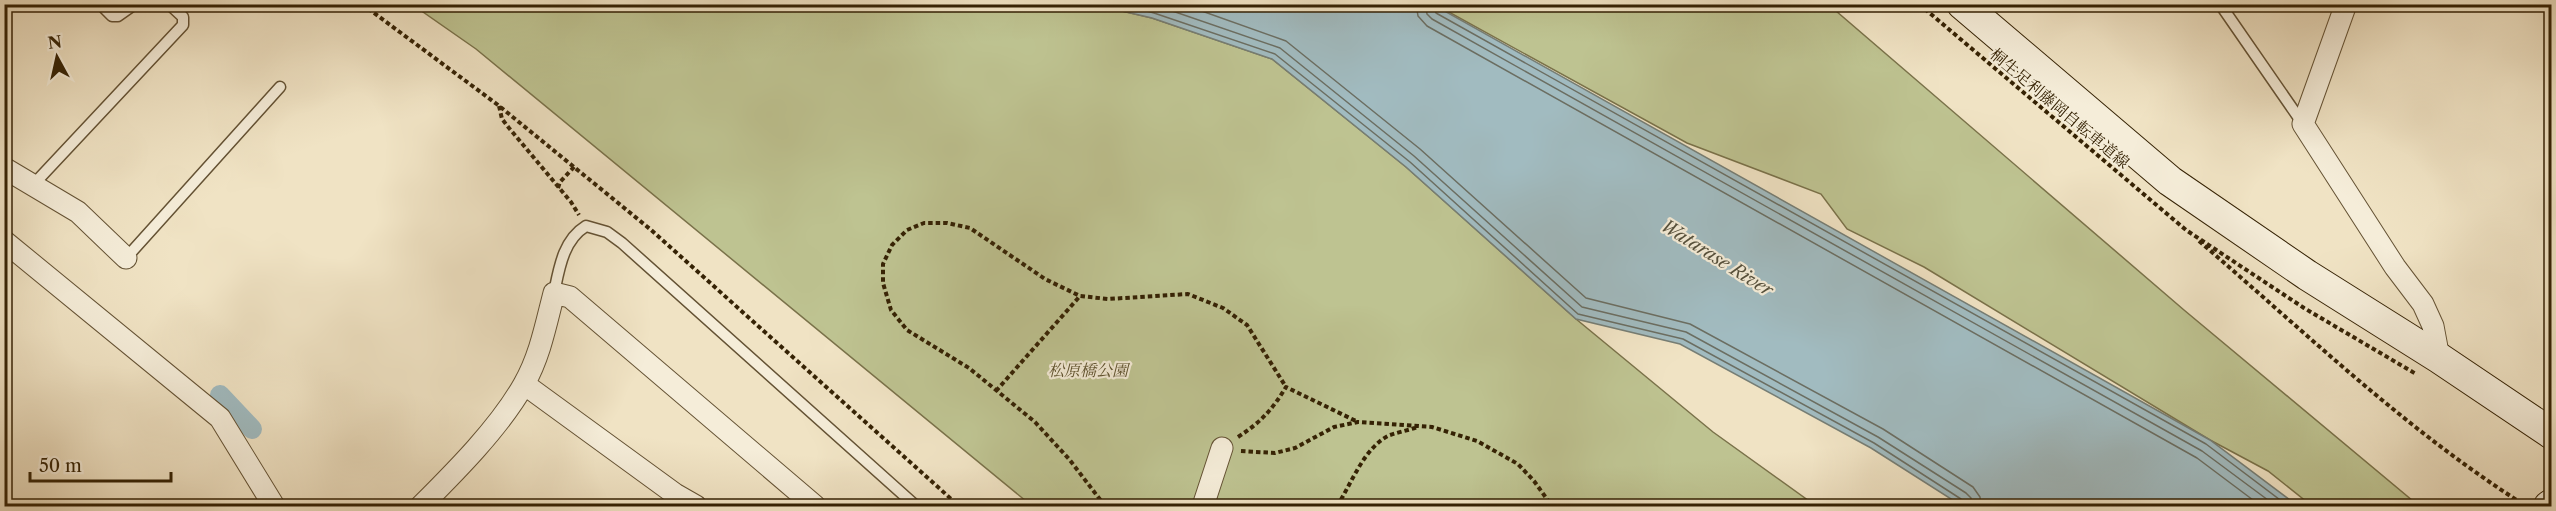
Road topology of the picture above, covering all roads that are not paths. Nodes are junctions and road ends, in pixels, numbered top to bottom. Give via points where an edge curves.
1 (100, 4) edge
2 (135, 4) edge
3 (169, 4) edge
4 (1962, 4) edge
5 (2220, 4) edge
6 (2346, 4) edge
7 (280, 87) dead end
8 (2303, 124) junction
9 (4, 168) edge
10 (33, 184) junction
11 (4, 241) edge
12 (126, 258) joint
13 (554, 293) junction
14 (2439, 358) junction
15 (524, 384) junction
16 (2552, 434) edge
17 (1222, 448) road end
18 (274, 507) edge
19 (421, 507) edge
20 (696, 507) edge
21 (815, 507) edge
22 (916, 507) edge
23 (1203, 507) edge

1 - 2 lane via 112,16
3 - 10 lane via 183,17 183,25
4 - 14 street via 2170,181 2307,275
5 - 8 lane
6 - 8 street
7 - 12 lane
8 - 14 street via 2423,304 2433,326
9 - 10 street
10 - 12 street via 78,212
11 - 18 street via 220,418
13 - 15 street via 541,345
13 - 21 street via 570,297
13 - 22 lane via 564,252 579,230 586,226 607,232
14 - 16 street
15 - 19 street via 460,466
15 - 20 street
17 - 23 street

